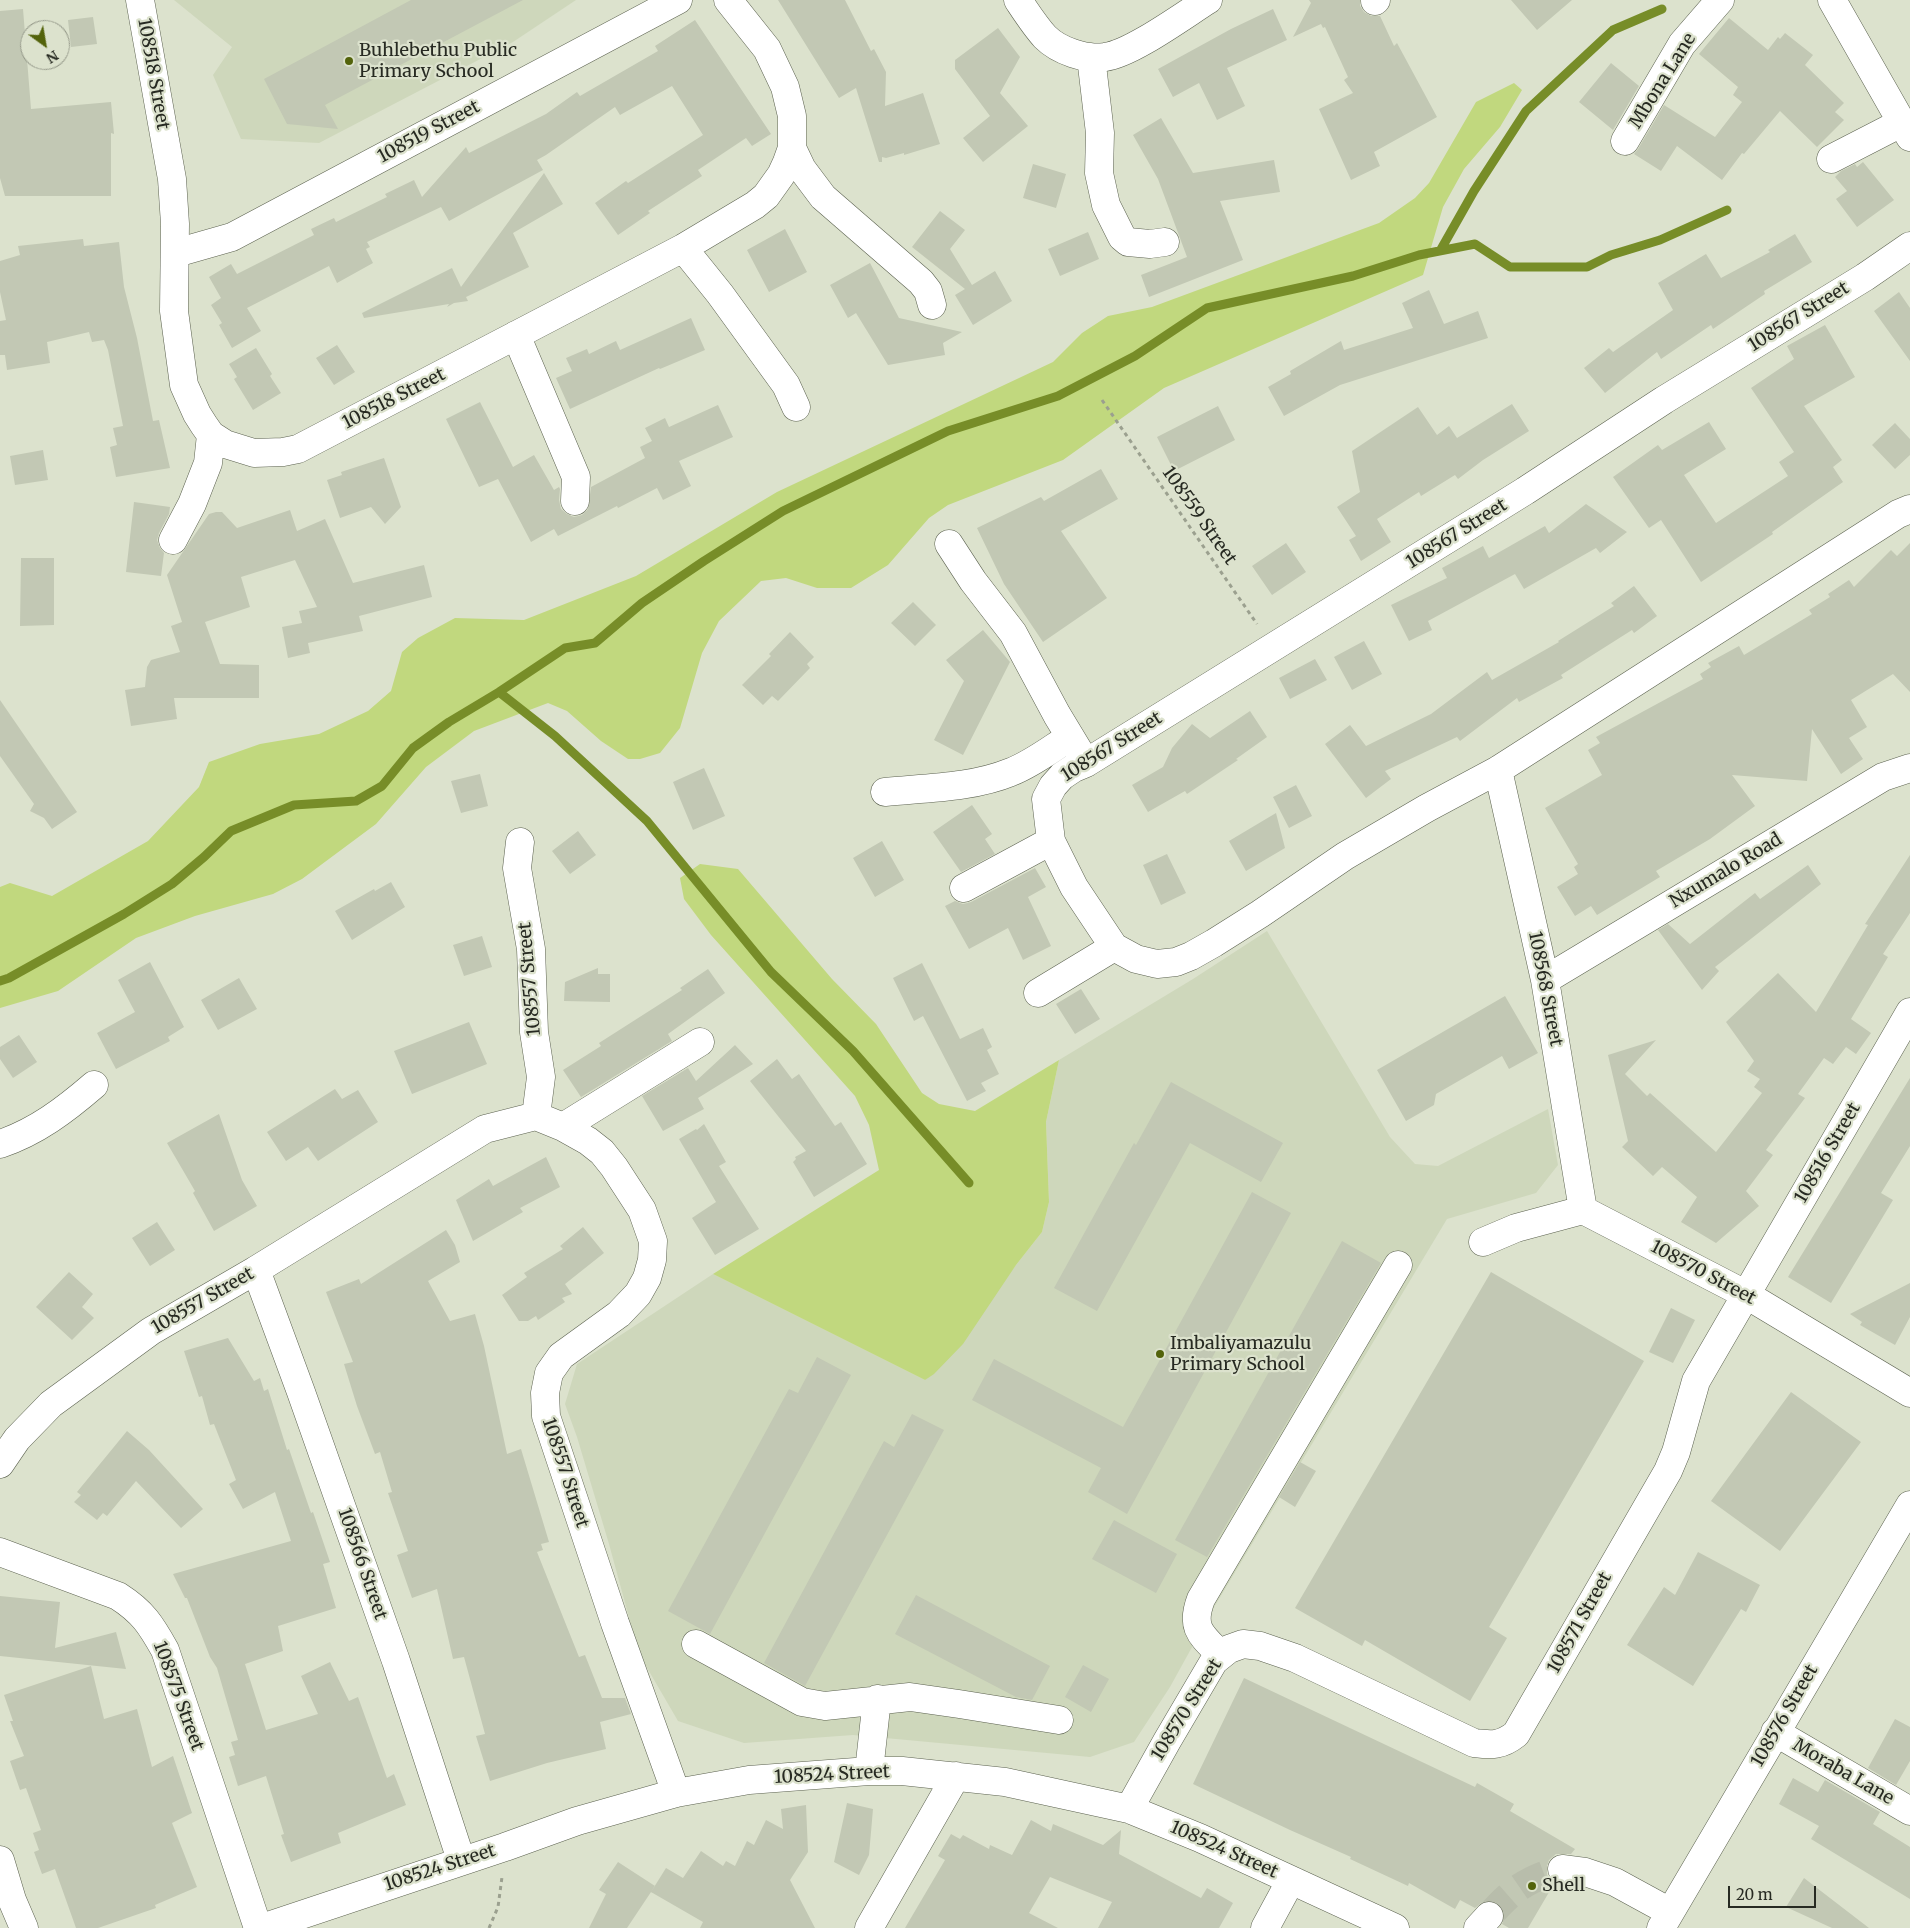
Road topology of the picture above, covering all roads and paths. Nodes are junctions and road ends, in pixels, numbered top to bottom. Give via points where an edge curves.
1 (140, 0) edge
2 (678, 0) edge
3 (728, 0) edge
4 (1018, 0) edge
5 (1208, 0) edge
6 (1720, 0) edge
7 (1832, 0) edge
8 (1091, 57) junction
9 (1905, 130) edge
10 (1625, 140) dead end
11 (792, 148) junction
12 (1831, 159) dead end
13 (1165, 242) dead end
14 (1910, 246) edge
15 (683, 248) junction
16 (176, 253) junction
17 (932, 305) dead end
18 (516, 335) junction
19 (1102, 400) dead end
20 (796, 406) dead end
21 (211, 435) junction
22 (575, 502) dead end
23 (1910, 509) edge
24 (172, 540) dead end
25 (949, 544) dead end
26 (1273, 648) junction
27 (1070, 737) junction
28 (1086, 763) junction
29 (1910, 768) edge
30 (1498, 770) junction
31 (885, 792) dead end
32 (1051, 841) junction
33 (520, 842) dead end
34 (964, 888) dead end
35 (1114, 947) junction
36 (1545, 980) junction
37 (1038, 993) dead end
38 (1910, 1012) edge
39 (700, 1042) dead end
40 (94, 1086) dead end
41 (536, 1116) junction
42 (563, 1127) junction
43 (0, 1144) edge
44 (1582, 1210) junction
45 (1483, 1242) dead end
46 (1398, 1265) dead end
47 (256, 1270) junction
48 (1745, 1294) junction
49 (1910, 1393) edge
50 (0, 1464) edge
51 (1910, 1505) edge
52 (0, 1552) edge
53 (696, 1644) dead end
54 (1221, 1654) junction
55 (1295, 1658) joint
56 (876, 1699) junction
57 (1059, 1720) dead end
58 (1775, 1732) junction
59 (869, 1771) junction
60 (956, 1776) junction
61 (676, 1793) junction
62 (1129, 1808) junction
63 (1910, 1811) edge
64 (505, 1847) junction
65 (0, 1860) edge
66 (461, 1860) junction
67 (1562, 1869) tunnel mouth
68 (1291, 1880) junction
69 (1666, 1920) edge
70 (24, 1928) edge
71 (258, 1928) edge
72 (262, 1928) edge
73 (489, 1928) edge
74 (869, 1928) edge
75 (1266, 1928) edge
76 (1395, 1928) edge

1 - 16 street, 108518 Street via 172,179
2 - 16 street, 108519 Street via 232,238
3 - 11 street, 108518 Street via 767,49 778,70 792,116
4 - 8 street via 1045,37 1058,47
5 - 8 street via 1125,51
6 - 10 street, Mbona Lane via 1682,44
7 - 9 street
8 - 13 street via 1100,133 1099,173 1106,205 1122,238 1128,242
9 - 12 street
11 - 15 street, 108518 Street via 782,175 766,196
11 - 17 street via 802,169 823,197 921,282
14 - 26 street, 108567 Street
15 - 18 street, 108518 Street
15 - 20 street via 720,294
16 - 21 street, 108518 Street via 174,311 184,385
18 - 21 street, 108518 Street via 298,449 254,453 225,444
18 - 22 street via 576,477
19 - 26 path, 108559 Street
21 - 24 street via 208,463 192,504
23 - 30 street, 108567 Street
25 - 27 street via 1013,633
26 - 28 street, 108567 Street
27 - 28 street
27 - 31 street via 1011,772 988,780
28 - 32 street, 108567 Street via 1062,776 1046,799
29 - 36 street, Nxumalo Road via 1883,777
30 - 35 street, 108567 Street via 1344,856 1192,956 1157,964 1136,959
30 - 36 street, 108568 Street
32 - 34 street
32 - 35 street, 108567 Street via 1074,887
33 - 41 street, 108557 Street via 517,868 531,949 534,1032 541,1077
35 - 37 street
36 - 44 street, 108568 Street
38 - 48 street, 108516 Street
39 - 42 street
40 - 43 street via 59,1114 22,1137
41 - 42 street, 108557 Street
41 - 47 street, 108557 Street via 485,1129
42 - 61 street, 108557 Street via 602,1152 642,1210 653,1241 647,1278 638,1294 618,1314 561,1356 549,1373 545,1393 546,1416
44 - 45 street via 1516,1228
44 - 48 street, 108570 Street
46 - 54 street via 1201,1599 1195,1620 1203,1636
47 - 50 street, 108557 Street via 151,1331 85,1377 33,1422
47 - 66 street, 108566 Street via 396,1661
48 - 49 street, 108570 Street
48 - 55 street, 108571 Street via 1696,1380 1668,1471 1516,1734 1505,1742 1491,1745 1474,1743
51 - 58 street, 108576 Street
52 - 71 street, 108575 Street via 118,1596 135,1606 147,1619 165,1650
53 - 56 street via 802,1702 825,1706
54 - 55 street, 108570 Street via 1243,1644
54 - 62 street, 108570 Street via 1201,1681
56 - 57 street via 919,1698
56 - 59 street
58 - 63 street, Moraba Lane
58 - 69 street, 108576 Street
59 - 60 street, 108524 Street
59 - 61 street, 108524 Street via 749,1780
60 - 62 street, 108524 Street via 1004,1782
60 - 74 street
61 - 64 street, 108524 Street via 577,1821
62 - 68 street, 108524 Street
64 - 66 street, 108524 Street
64 - 73 path via 498,1907
65 - 70 street
66 - 72 street, 108524 Street
67 - 69 street via 1585,1872 1615,1882
68 - 75 street
68 - 76 street, 108524 Street

